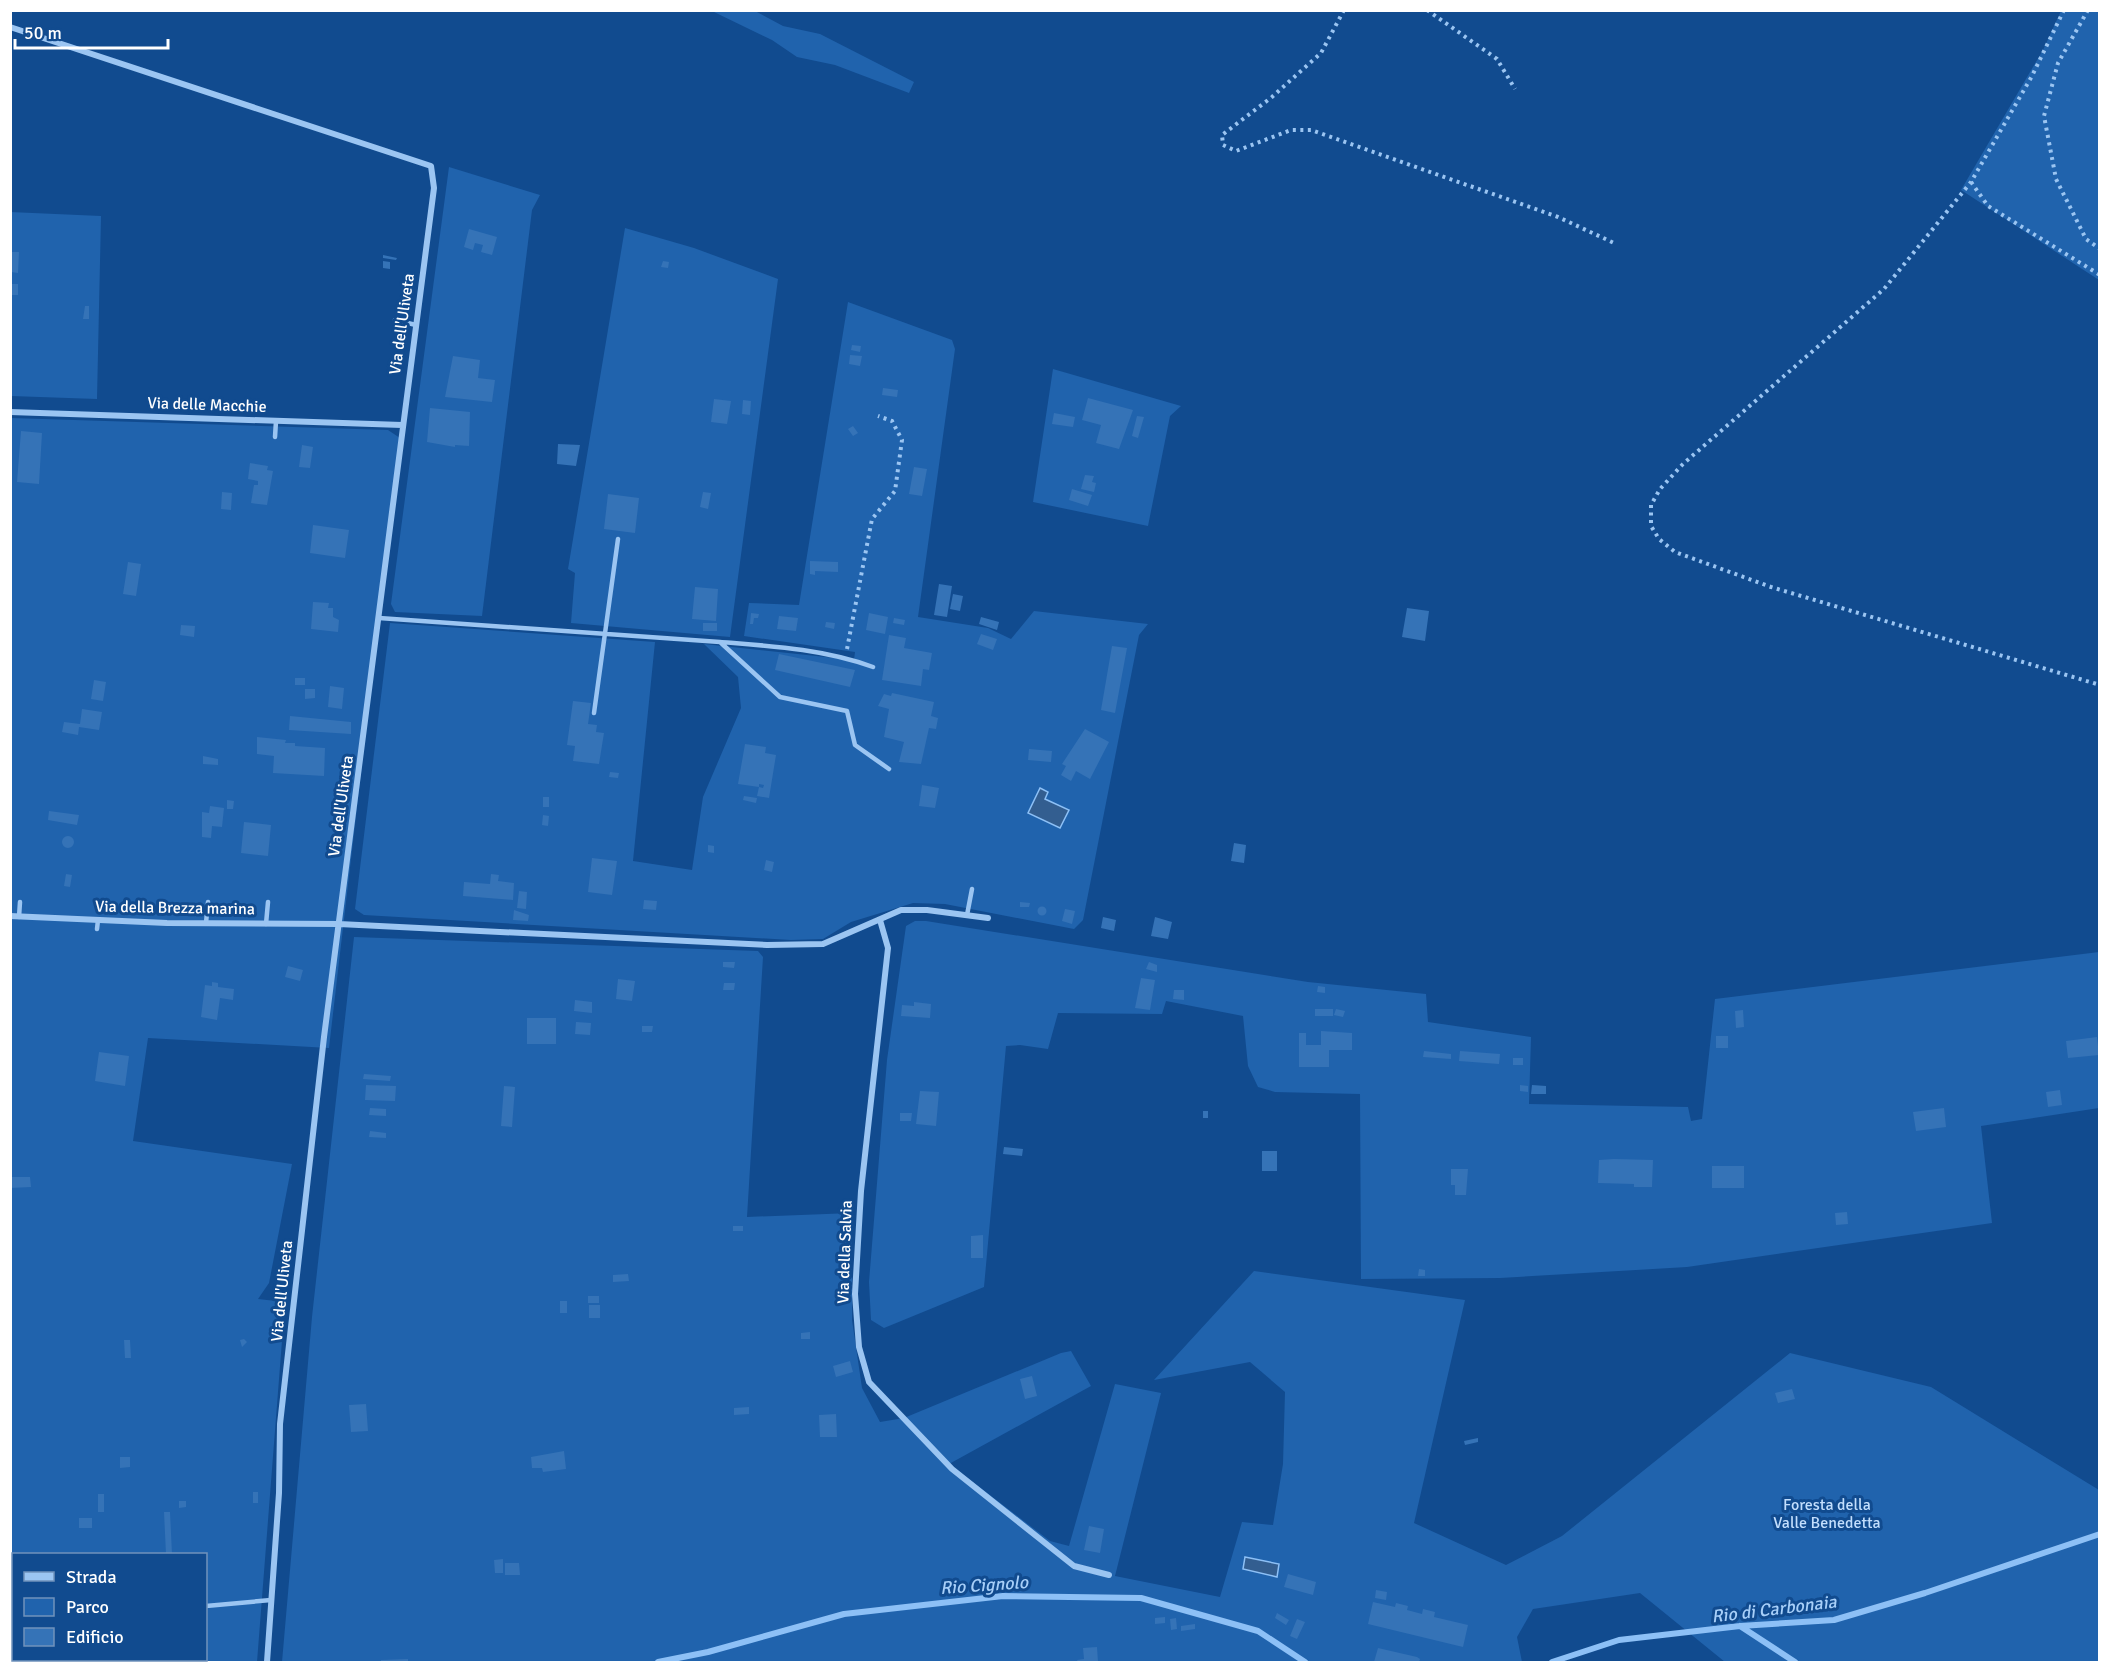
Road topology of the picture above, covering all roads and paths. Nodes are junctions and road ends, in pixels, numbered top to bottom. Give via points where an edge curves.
1 (1344, 10) edge
2 (1427, 10) edge
3 (2064, 10) edge
4 (2088, 10) edge
5 (10, 27) edge
6 (1515, 89) dead end
7 (1971, 182) junction
8 (1614, 243) dead end
9 (2100, 249) edge
10 (2100, 275) edge
11 (395, 320) dead end
12 (416, 325) junction
13 (10, 412) edge
14 (878, 416) dead end
15 (276, 421) junction
16 (402, 425) junction
17 (275, 437) dead end
18 (618, 539) dead end
19 (379, 618) junction
20 (605, 634) junction
21 (720, 642) junction
22 (845, 658) junction
23 (873, 667) dead end
24 (2100, 685) edge
25 (594, 713) dead end
26 (890, 769) dead end
27 (972, 889) dead end
28 (20, 902) dead end
29 (208, 902) dead end
30 (268, 902) dead end
31 (967, 915) junction
32 (10, 916) edge
33 (20, 917) junction
34 (988, 918) dead end
35 (98, 920) junction
36 (880, 920) junction
37 (206, 923) junction
38 (218, 923) junction
39 (266, 924) junction
40 (339, 924) junction
41 (96, 929) dead end
42 (217, 932) dead end
43 (1109, 1575) dead end
44 (271, 1600) junction
45 (207, 1606) edge
46 (267, 1662) edge

1 - 8 path via 1321,52 1272,97 1222,135 1223,145 1236,151 1291,130 1311,130 1558,217
2 - 6 path via 1497,59
3 - 7 path via 2032,76
4 - 9 path via 2058,63 2044,116 2056,178 2086,239
5 - 12 street, Via dell'Uliveta via 431,166 434,188
7 - 10 path via 1988,206
7 - 24 path via 1884,289 1683,464 1651,505 1652,526 1659,539 1675,552 1771,587
11 - 12 lane
12 - 16 street, Via dell'Uliveta
13 - 15 street, Via delle Macchie
14 - 22 path via 892,421 902,440 895,491 872,519
15 - 16 street, Via delle Macchie
15 - 17 lane
16 - 19 street, Via dell'Uliveta
18 - 20 lane
19 - 20 lane
19 - 40 street, Via dell'Uliveta
20 - 21 lane
20 - 25 lane
21 - 22 lane via 792,648
21 - 26 lane via 780,697 847,711 855,745
22 - 23 lane
27 - 31 lane
28 - 33 lane
29 - 37 lane
30 - 39 lane
31 - 34 street
31 - 36 street via 901,910
32 - 33 street, Via della Brezza marina
33 - 35 street, Via della Brezza marina
35 - 37 street, Via della Brezza marina
35 - 41 lane
36 - 40 street via 822,944 767,945
36 - 43 street, Via della Salvia via 888,948 861,1191 855,1294 860,1347 869,1382 952,1469 1074,1566
37 - 38 street, Via della Brezza marina
38 - 39 street, Via della Brezza marina
38 - 42 lane
39 - 40 street, Via della Brezza marina
40 - 44 street, Via dell'Uliveta via 280,1424
44 - 45 lane
44 - 46 street, Via dell'Uliveta

